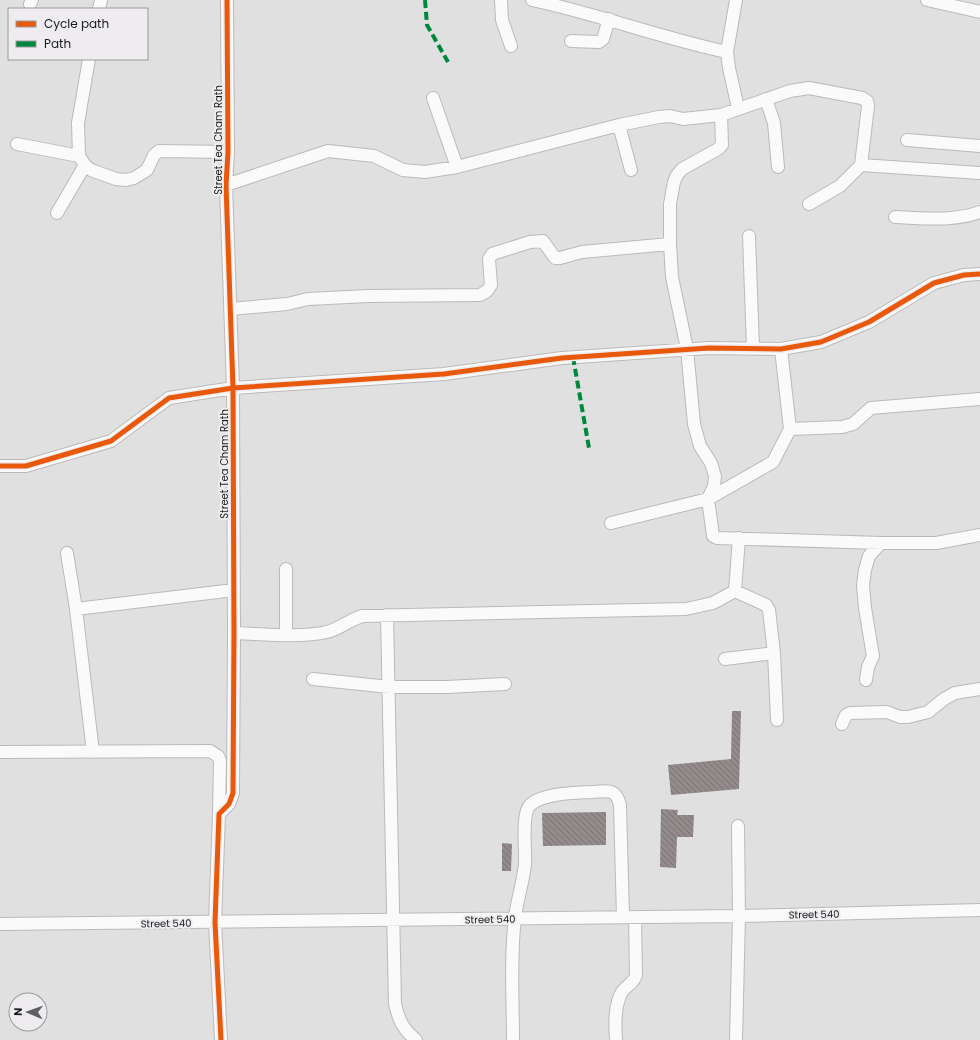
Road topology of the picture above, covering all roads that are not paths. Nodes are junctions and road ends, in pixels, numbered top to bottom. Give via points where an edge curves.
1 (227, 0) edge
2 (501, 0) edge
3 (532, 0) edge
4 (736, 0) edge
5 (927, 0) edge
6 (942, 2) edge
7 (980, 12) edge
8 (609, 19) junction
9 (571, 41) dead end
10 (511, 46) dead end
11 (727, 52) junction
12 (89, 60) edge
13 (433, 98) dead end
14 (766, 99) junction
15 (738, 108) junction
16 (721, 115) junction
17 (619, 125) junction
18 (907, 140) dead end
19 (17, 144) dead end
20 (980, 146) edge
21 (228, 152) junction
22 (82, 160) junction
23 (861, 166) junction
24 (457, 167) junction
25 (778, 167) dead end
26 (631, 170) dead end
27 (980, 173) edge
28 (226, 185) junction
29 (809, 204) dead end
30 (980, 212) edge
31 (57, 213) dead end
32 (895, 217) dead end
33 (749, 236) dead end
34 (670, 244) junction
35 (980, 274) edge
36 (230, 308) junction
37 (753, 348) junction
38 (687, 349) junction
39 (781, 349) junction
40 (233, 388) junction
41 (980, 399) edge
42 (790, 428) junction
43 (0, 466) edge
44 (708, 499) junction
45 (611, 523) dead end
46 (980, 535) edge
47 (739, 538) junction
48 (881, 544) junction
49 (67, 553) dead end
50 (286, 568) dead end
51 (234, 590) junction
52 (734, 591) junction
53 (76, 609) junction
54 (387, 615) junction
55 (234, 633) junction
56 (286, 635) junction
57 (774, 653) junction
58 (725, 659) dead end
59 (313, 678) dead end
60 (866, 680) dead end
61 (505, 684) dead end
62 (389, 686) junction
63 (980, 689) edge
64 (777, 720) dead end
65 (842, 724) dead end
66 (0, 752) edge
67 (93, 752) junction
68 (219, 814) junction
69 (738, 826) dead end
70 (980, 910) edge
71 (739, 916) junction
72 (629, 917) junction
73 (514, 918) junction
74 (394, 920) junction
75 (216, 922) junction
76 (0, 924) edge
77 (221, 1040) edge
78 (416, 1040) edge
79 (513, 1040) edge
80 (616, 1040) edge
81 (736, 1040) edge

1 - 21 street, Street Tea Cham Rath
2 - 10 street via 502,20
3 - 8 street
4 - 11 street
5 - 6 street
6 - 7 street
8 - 9 street via 603,40
8 - 11 street via 681,42
11 - 15 street
12 - 22 street via 78,123
13 - 24 street
14 - 15 street
14 - 23 street via 809,88 862,98 868,106
14 - 25 street via 774,123
15 - 16 street
16 - 17 street via 683,119 670,116
16 - 34 street via 722,145 682,170 674,182 670,204
17 - 24 street
17 - 26 street
18 - 20 street
19 - 22 street
21 - 22 street via 159,151 154,155 147,170 126,180 91,170
21 - 28 street, Street Tea Cham Rath
22 - 31 street
23 - 27 street
23 - 29 street via 840,186
24 - 28 street via 425,172 403,170 374,156 328,151
28 - 36 street, Street Tea Cham Rath
30 - 32 street via 950,218
33 - 37 street
34 - 36 street via 582,252 555,258 543,241 530,242 492,254 489,259 491,285 480,295 308,299 287,304
34 - 38 street via 672,277
35 - 39 street via 964,275 934,283 869,322 821,342
36 - 40 street, Street Tea Cham Rath
37 - 38 street
37 - 39 street
38 - 40 street via 562,358 444,374
38 - 44 street via 694,424 700,446 711,463 715,476
39 - 42 street
40 - 43 street via 169,398 111,441 26,466
40 - 51 street, Street Tea Cham Rath
41 - 42 street via 871,408 853,424 842,427
42 - 44 street via 773,462
44 - 45 street
44 - 47 street via 713,536
46 - 48 street via 936,543
47 - 48 street
47 - 52 street
48 - 60 street via 869,556 863,585 874,656 868,667
49 - 53 street
50 - 56 street
51 - 53 street
51 - 55 street, Street Tea Cham Rath
52 - 54 street via 713,603 686,609
52 - 57 street via 766,605 769,610
53 - 67 street
54 - 56 street via 358,617 340,628 325,633
54 - 62 street
55 - 56 street
55 - 68 street, Street Tea Cham Rath via 233,793 229,804
57 - 58 street
57 - 64 street
59 - 62 street
61 - 62 street
62 - 74 street
63 - 65 street via 955,693 928,712 908,717 887,712 850,713 846,715
66 - 67 street
67 - 68 street via 215,753 220,761
68 - 75 street
69 - 71 street
70 - 71 street, Street 540
71 - 72 street, Street 540
71 - 81 street
72 - 73 street, Street 540
72 - 73 street via 620,805 616,794 604,792 565,794 538,799 529,806 526,814 525,864
72 - 80 street via 636,975 634,981 622,992 618,1004
73 - 74 street, Street 540
73 - 79 street
74 - 75 street, Street 540
74 - 78 street via 398,1019 404,1030
75 - 76 street, Street 540
75 - 77 street

